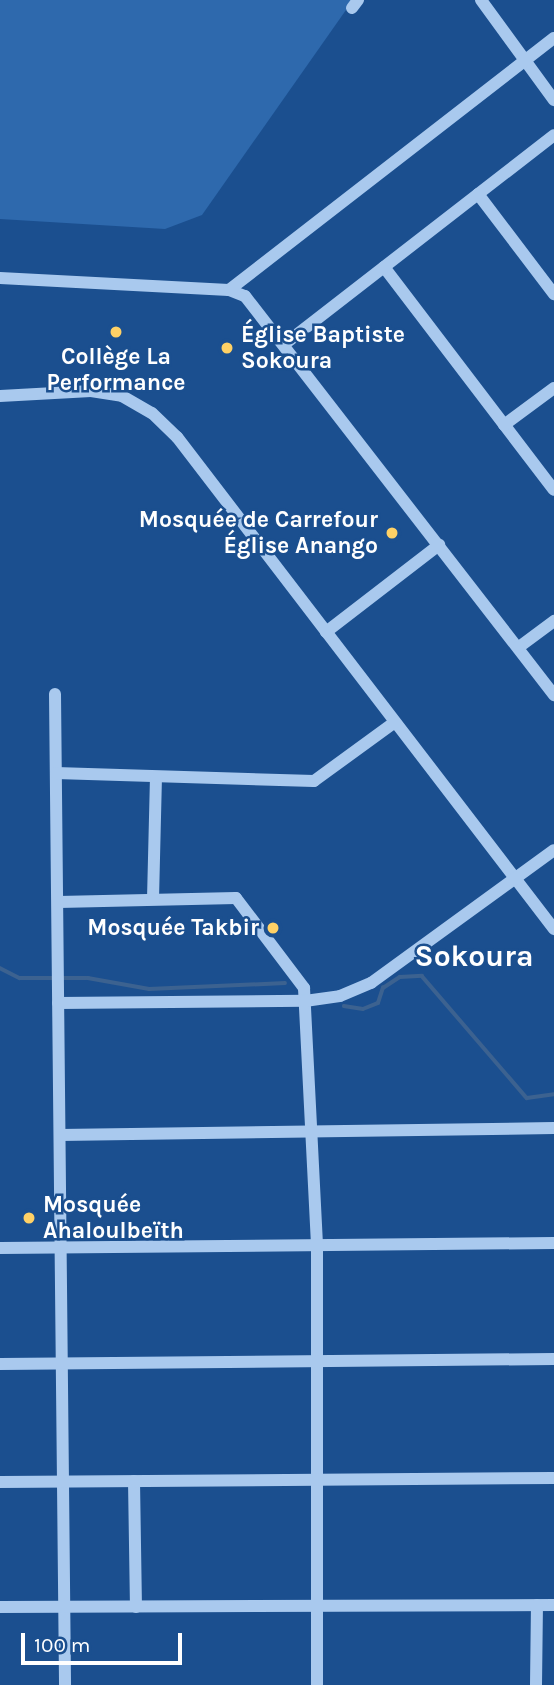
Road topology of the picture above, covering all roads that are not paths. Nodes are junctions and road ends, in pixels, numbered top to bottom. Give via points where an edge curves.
1 (481, 0) edge
2 (554, 38) edge
3 (524, 61) junction
4 (554, 100) edge
5 (554, 135) edge
6 (478, 194) junction
7 (384, 267) junction
8 (0, 278) edge
9 (229, 290) junction
10 (554, 294) edge
11 (286, 342) junction
12 (554, 388) edge
13 (0, 396) edge
14 (505, 425) junction
15 (554, 490) edge
16 (439, 545) junction
17 (554, 621) edge
18 (326, 632) junction
19 (519, 648) junction
20 (55, 694) dead end
21 (554, 695) edge
22 (395, 722) junction
23 (56, 773) junction
24 (156, 779) junction
25 (554, 850) edge
26 (516, 879) junction
27 (153, 899) junction
28 (59, 902) junction
29 (554, 929) edge
30 (306, 1001) junction
31 (58, 1003) junction
32 (554, 1128) edge
33 (311, 1134) junction
34 (60, 1135) junction
35 (554, 1243) edge
36 (317, 1246) junction
37 (0, 1248) edge
38 (61, 1248) junction
39 (554, 1359) edge
40 (319, 1362) junction
41 (62, 1363) junction
42 (0, 1364) edge
43 (554, 1478) edge
44 (319, 1479) junction
45 (134, 1481) junction
46 (0, 1482) edge
47 (63, 1482) junction
48 (318, 1604) junction
49 (537, 1605) junction
50 (554, 1605) edge
51 (136, 1606) junction
52 (0, 1607) edge
53 (65, 1607) junction
54 (65, 1685) edge
55 (317, 1685) edge
56 (536, 1685) edge

1 - 3 street
2 - 3 street
3 - 4 street
3 - 9 street
5 - 6 street
6 - 7 street
6 - 10 street
7 - 11 street
7 - 14 street
8 - 9 street
9 - 11 street via 259,308
11 - 16 street
12 - 14 street
13 - 18 street via 91,391 122,396 152,413 177,437
14 - 15 street
16 - 18 street
16 - 19 street
17 - 19 street
18 - 22 street
19 - 21 street
20 - 23 street
22 - 24 street via 314,781
22 - 26 street
23 - 24 street
23 - 28 street
24 - 27 street
25 - 26 street
26 - 29 street
26 - 30 street via 371,983 340,996
27 - 28 street
27 - 30 street via 236,898 302,982
28 - 31 street
30 - 31 street
30 - 33 street
31 - 34 street
32 - 33 street
33 - 34 street
33 - 36 street
34 - 38 street
35 - 36 street
36 - 38 street
36 - 40 street
37 - 38 street
38 - 41 street
39 - 40 street
40 - 41 street
40 - 44 street
41 - 42 street
41 - 47 street
43 - 44 street
44 - 45 street
44 - 48 street
45 - 47 street
45 - 51 street
46 - 47 street
47 - 53 street
48 - 49 street
48 - 51 street
48 - 55 street
49 - 50 street
49 - 56 street
51 - 53 street
52 - 53 street
53 - 54 street

